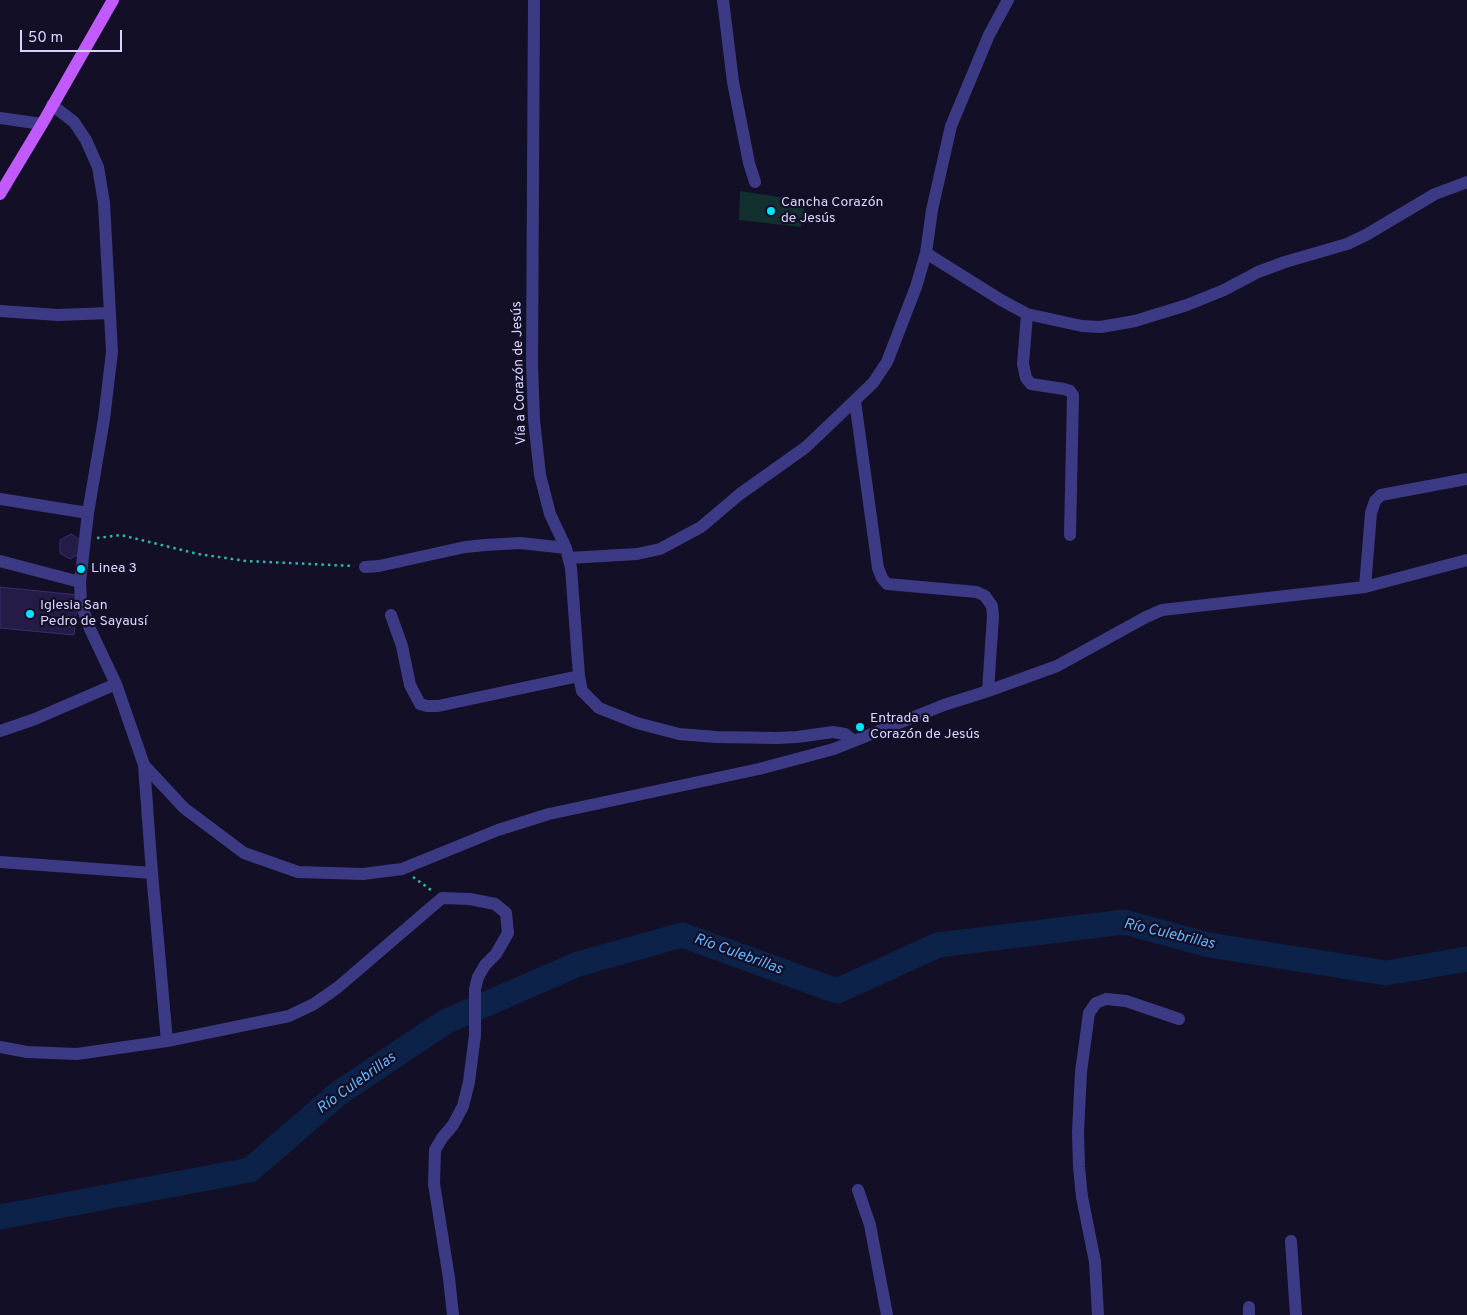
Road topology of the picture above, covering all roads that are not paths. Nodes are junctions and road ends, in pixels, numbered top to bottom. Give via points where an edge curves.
1 (113, 0) edge
2 (534, 0) edge
3 (723, 0) edge
4 (1008, 0) edge
5 (52, 105) junction
6 (0, 118) edge
7 (42, 124) junction
8 (755, 182) dead end
9 (1467, 182) edge
10 (0, 194) edge
11 (926, 253) junction
12 (0, 311) edge
13 (110, 314) junction
14 (1027, 314) junction
15 (855, 401) junction
16 (1467, 479) edge
17 (0, 499) edge
18 (88, 513) junction
19 (1070, 535) dead end
20 (567, 553) junction
21 (1467, 560) edge
22 (0, 561) edge
23 (365, 567) road end
24 (80, 582) junction
25 (1365, 587) junction
26 (391, 615) dead end
27 (579, 676) junction
28 (116, 684) junction
29 (988, 691) junction
30 (0, 731) edge
31 (854, 741) junction
32 (144, 765) junction
33 (0, 862) edge
34 (152, 873) junction
35 (1179, 1019) dead end
36 (167, 1041) junction
37 (0, 1047) edge
38 (858, 1190) dead end
39 (1291, 1241) dead end
40 (453, 1315) edge
41 (887, 1315) edge
42 (1098, 1315) edge
43 (1296, 1315) edge

1 - 5 main road
2 - 20 street, Vía a Corazón de Jesús via 534,420 540,475 550,514
3 - 8 street via 733,82
4 - 11 street via 988,35 951,126
5 - 7 main road
5 - 13 street via 74,122 98,167 104,203
6 - 7 street
7 - 10 main road
9 - 14 street via 1435,194 1348,244 1285,262 1215,294 1135,321 1101,327 1082,326
11 - 14 street
11 - 15 street via 887,362
12 - 13 street
13 - 18 street via 112,352
14 - 19 street via 1023,364 1026,378 1031,384 1064,389 1074,395
15 - 20 street via 806,447 700,527 660,549 637,554
15 - 29 street via 882,578 887,584 977,592 985,596 992,606 993,616
16 - 25 street via 1381,495 1375,501 1371,513
17 - 18 street
18 - 24 street
20 - 23 street via 520,543 485,545
20 - 27 street, Vía a Corazón de Jesús
21 - 25 street
22 - 24 street
24 - 28 street via 81,604
25 - 29 street via 1162,610 1057,666
26 - 27 street via 410,685 420,704 438,706
27 - 31 street, Vía a Corazón de Jesús via 582,691 599,708 637,723 679,734 778,738 833,732 845,734
28 - 30 street
28 - 32 street
29 - 31 street
31 - 32 street via 759,769 549,814 498,830 402,869 363,874 298,872 244,853 184,808
32 - 34 street
33 - 34 street
34 - 36 street
35 - 42 street via 1126,1001 1106,999 1096,1003 1089,1013 1081,1072 1079,1167 1095,1262
36 - 37 street via 77,1054 27,1052
36 - 40 street via 289,1016 314,1004 442,898 495,904 506,913 508,932 478,977 475,989 475,1035 463,1106 435,1150 434,1184
38 - 41 street via 870,1225
39 - 43 street

